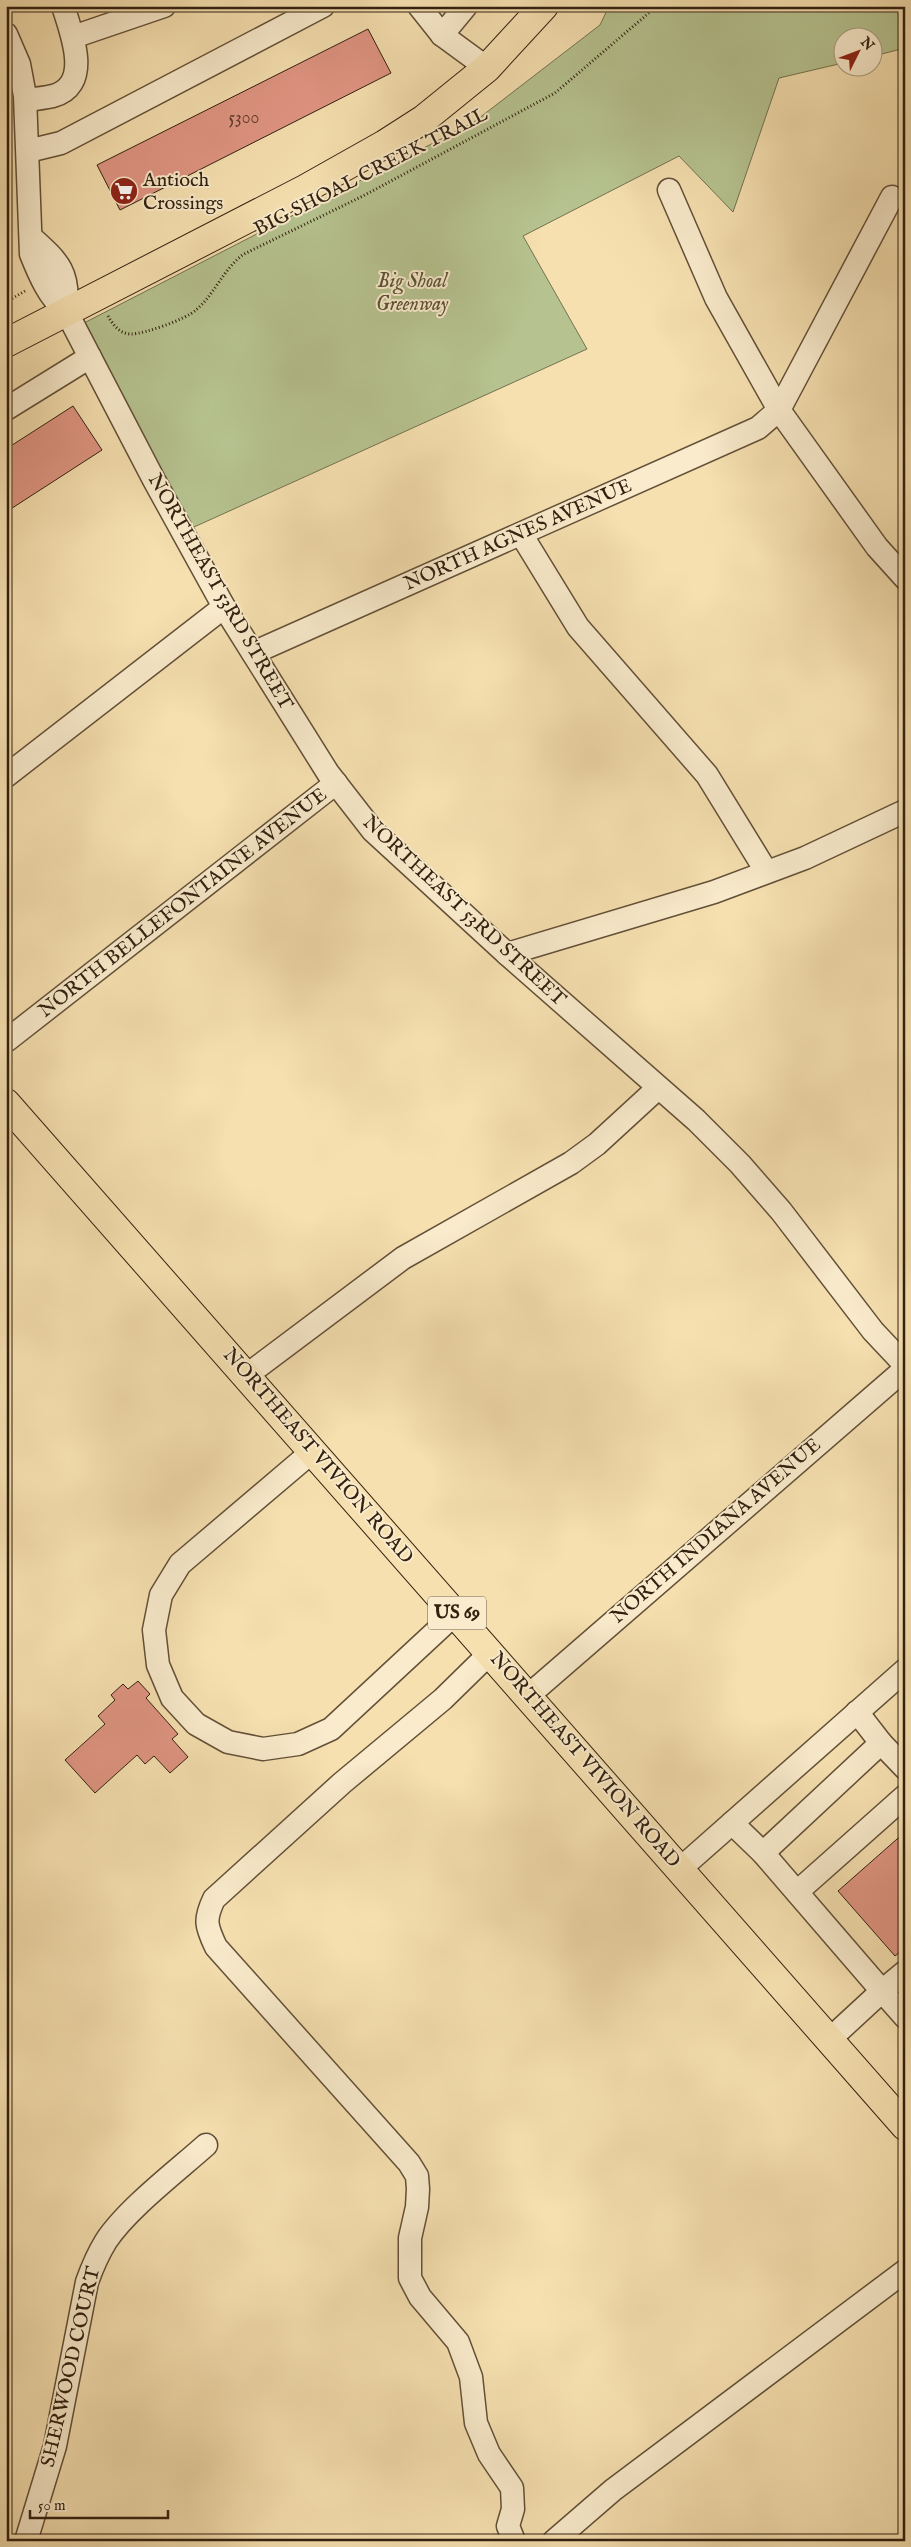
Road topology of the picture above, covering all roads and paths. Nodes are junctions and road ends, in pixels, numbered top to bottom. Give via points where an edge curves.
1 (63, 6) edge
2 (164, 6) edge
3 (323, 6) edge
4 (419, 6) edge
5 (466, 6) edge
6 (544, 6) edge
7 (657, 6) edge
8 (6, 34) edge
9 (442, 35) junction
10 (73, 37) junction
11 (487, 68) junction
12 (26, 100) junction
13 (28, 151) junction
14 (669, 190) dead end
15 (892, 197) dead end
16 (28, 290) dead end
17 (6, 302) edge
18 (105, 310) dead end
19 (66, 311) junction
20 (6, 343) edge
21 (90, 357) junction
22 (6, 409) edge
23 (779, 410) junction
24 (521, 534) junction
25 (905, 578) edge
26 (224, 607) junction
27 (253, 653) junction
28 (6, 776) edge
29 (336, 783) junction
30 (905, 811) edge
31 (766, 871) junction
32 (507, 954) junction
33 (6, 1041) edge
34 (658, 1088) junction
35 (6, 1103) edge
36 (905, 1367) edge
37 (247, 1375) junction
38 (313, 1451) junction
39 (456, 1613) junction
40 (491, 1652) junction
41 (905, 1670) edge
42 (529, 1695) junction
43 (857, 1712) junction
44 (881, 1743) junction
45 (905, 1768) edge
46 (905, 1796) edge
47 (732, 1823) junction
48 (764, 1853) junction
49 (680, 1869) junction
50 (797, 1892) junction
51 (905, 1972) edge
52 (882, 1991) junction
53 (905, 2017) edge
54 (830, 2039) junction
55 (905, 2126) edge
56 (206, 2145) dead end
57 (905, 2271) edge
58 (26, 2541) edge
59 (514, 2541) edge
60 (554, 2541) edge

1 - 10 street
2 - 10 street
3 - 13 street via 62,144
4 - 9 street
5 - 9 street
6 - 11 main road
7 - 18 path, BIG SHOAL CREEK TRAIL via 555,93 363,196 244,254 232,263 197,310 183,320 130,334 118,330
8 - 12 street, NORTHEAST 53RD STREET via 19,64
9 - 11 street
10 - 12 street via 77,49 76,73 69,86 54,96
11 - 19 main road via 424,119 385,144
12 - 13 street, NORTHEAST 53RD STREET
13 - 19 street, NORTHEAST 53RD STREET via 31,254 56,304
14 - 23 street via 716,298
15 - 23 street
16 - 17 path
19 - 20 main road
19 - 21 street, NORTHEAST 53RD STREET
21 - 22 street
21 - 26 street, NORTHEAST 53RD STREET
23 - 24 street, NORTH AGNES AVENUE via 758,428
23 - 25 street via 877,547
24 - 27 street, NORTH AGNES AVENUE
24 - 31 street via 578,628 707,775
26 - 27 street, NORTHEAST 53RD STREET
26 - 28 street
27 - 29 street, NORTHEAST 53RD STREET
29 - 32 street, NORTHEAST 53RD STREET via 374,831
29 - 33 street, NORTH BELLEFONTAINE AVENUE
30 - 31 street via 805,858
31 - 32 street via 714,892
32 - 34 street, NORTHEAST 53RD STREET
34 - 36 street, NORTHEAST 53RD STREET via 740,1164
34 - 37 street via 597,1144 571,1163 403,1258
35 - 37 main road, NORTHEAST VIVION ROAD / US 69
36 - 42 street, NORTH INDIANA AVENUE
37 - 38 main road, NORTHEAST VIVION ROAD / US 69
38 - 39 main road, NORTHEAST VIVION ROAD / US 69
38 - 39 street via 180,1564 162,1595 154,1630 158,1665 172,1698 196,1724 228,1742 263,1749 298,1744 330,1729
39 - 40 main road, NORTHEAST VIVION ROAD / US 69
40 - 42 main road, NORTHEAST VIVION ROAD / US 69
40 - 59 street via 443,1699 342,1783 214,1899 207,1913 207,1928 216,1947 409,2163 416,2176 417,2207 410,2238 410,2278 420,2297 458,2342 471,2376 476,2423 489,2454 512,2488 513,2509 508,2526
41 - 43 street
42 - 49 main road, NORTHEAST VIVION ROAD / US 69
43 - 44 street
43 - 47 street
44 - 45 street
44 - 48 street
46 - 50 street
47 - 48 street
47 - 49 street
48 - 50 street
49 - 54 main road, NORTHEAST VIVION ROAD / US 69
50 - 52 street
51 - 52 street
52 - 53 street
52 - 54 street
54 - 55 main road, NORTHEAST VIVION ROAD / US 69
56 - 58 street, SHERWOOD COURT via 122,2221 95,2260 87,2282 55,2446
57 - 60 street via 613,2490

